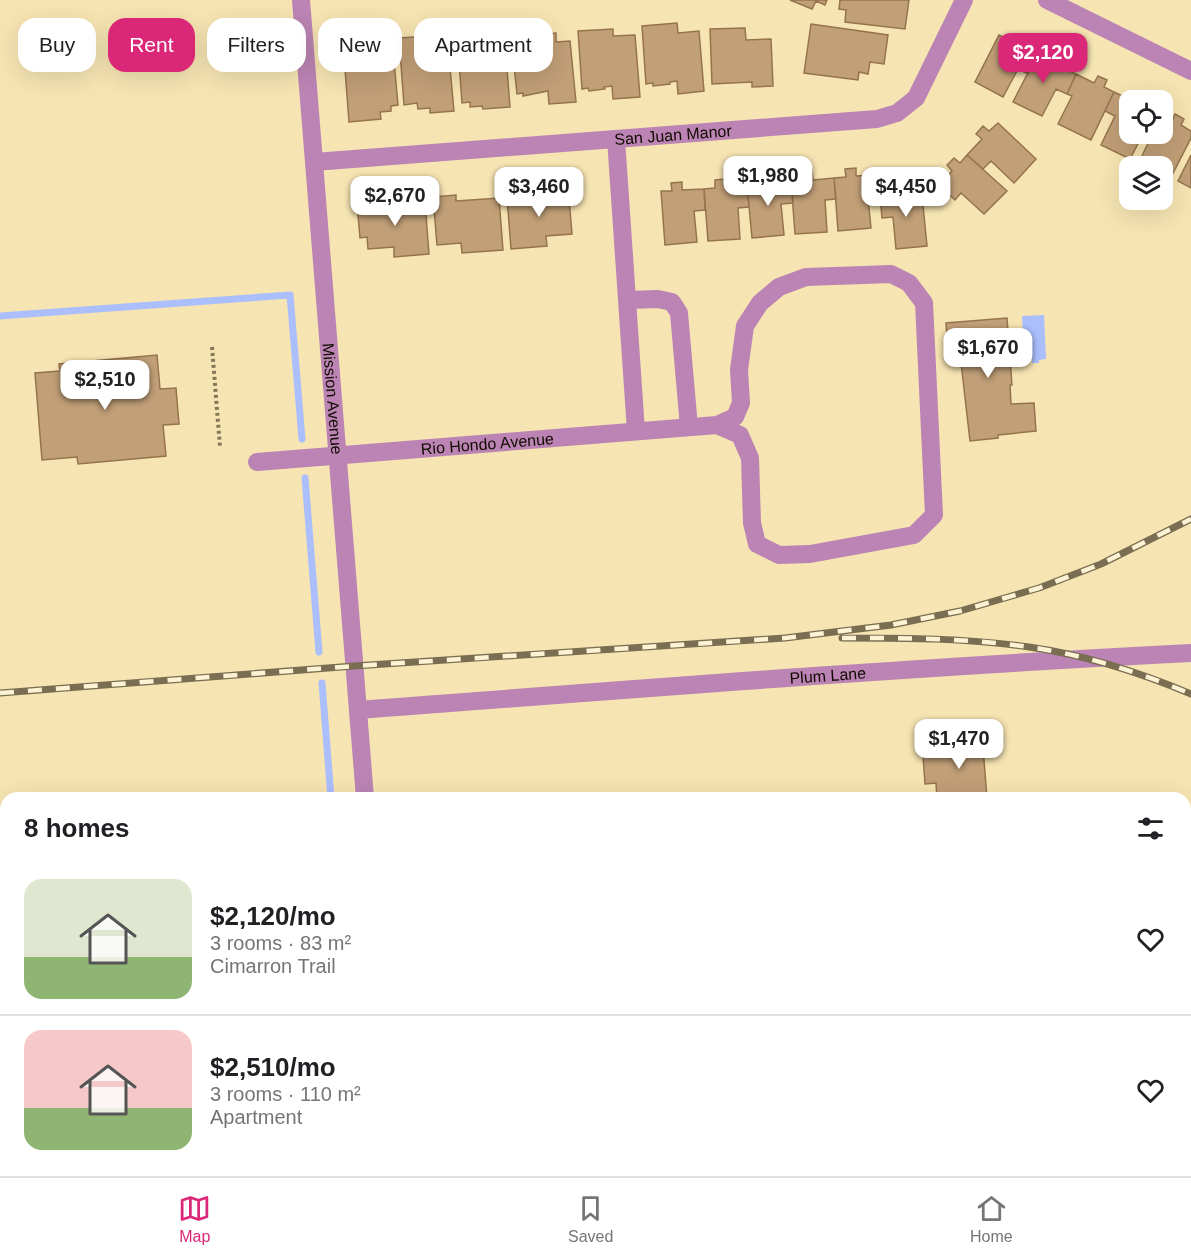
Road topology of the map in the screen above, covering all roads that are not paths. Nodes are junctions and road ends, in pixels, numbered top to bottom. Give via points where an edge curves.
1 (301, 0) edge
2 (964, 0) edge
3 (1047, 0) edge
4 (1191, 71) edge
5 (616, 139) junction
6 (314, 162) junction
7 (628, 300) junction
8 (717, 425) junction
9 (689, 428) junction
10 (636, 431) junction
11 (337, 456) junction
12 (257, 462) dead end
13 (1191, 653) edge
14 (358, 710) junction
15 (364, 792) edge

1 - 6 street, Mission Avenue
2 - 5 street, San Juan Manor via 916,98 897,113 877,120
3 - 4 street
5 - 6 street, San Juan Manor
5 - 7 street
6 - 11 street, Mission Avenue
7 - 9 street via 672,302 679,313
7 - 10 street
8 - 8 street via 740,435 750,458 752,523 757,544 779,555 810,554 914,535 934,515 924,303 909,283 891,274 806,277 779,287 760,303 745,326 739,370 741,403 735,417
8 - 9 street, Rio Hondo Avenue
9 - 10 street, Rio Hondo Avenue
10 - 11 street, Rio Hondo Avenue
11 - 12 street, Rio Hondo Avenue
11 - 14 street, Mission Avenue
13 - 14 street, Plum Lane
14 - 15 street, Mission Avenue

